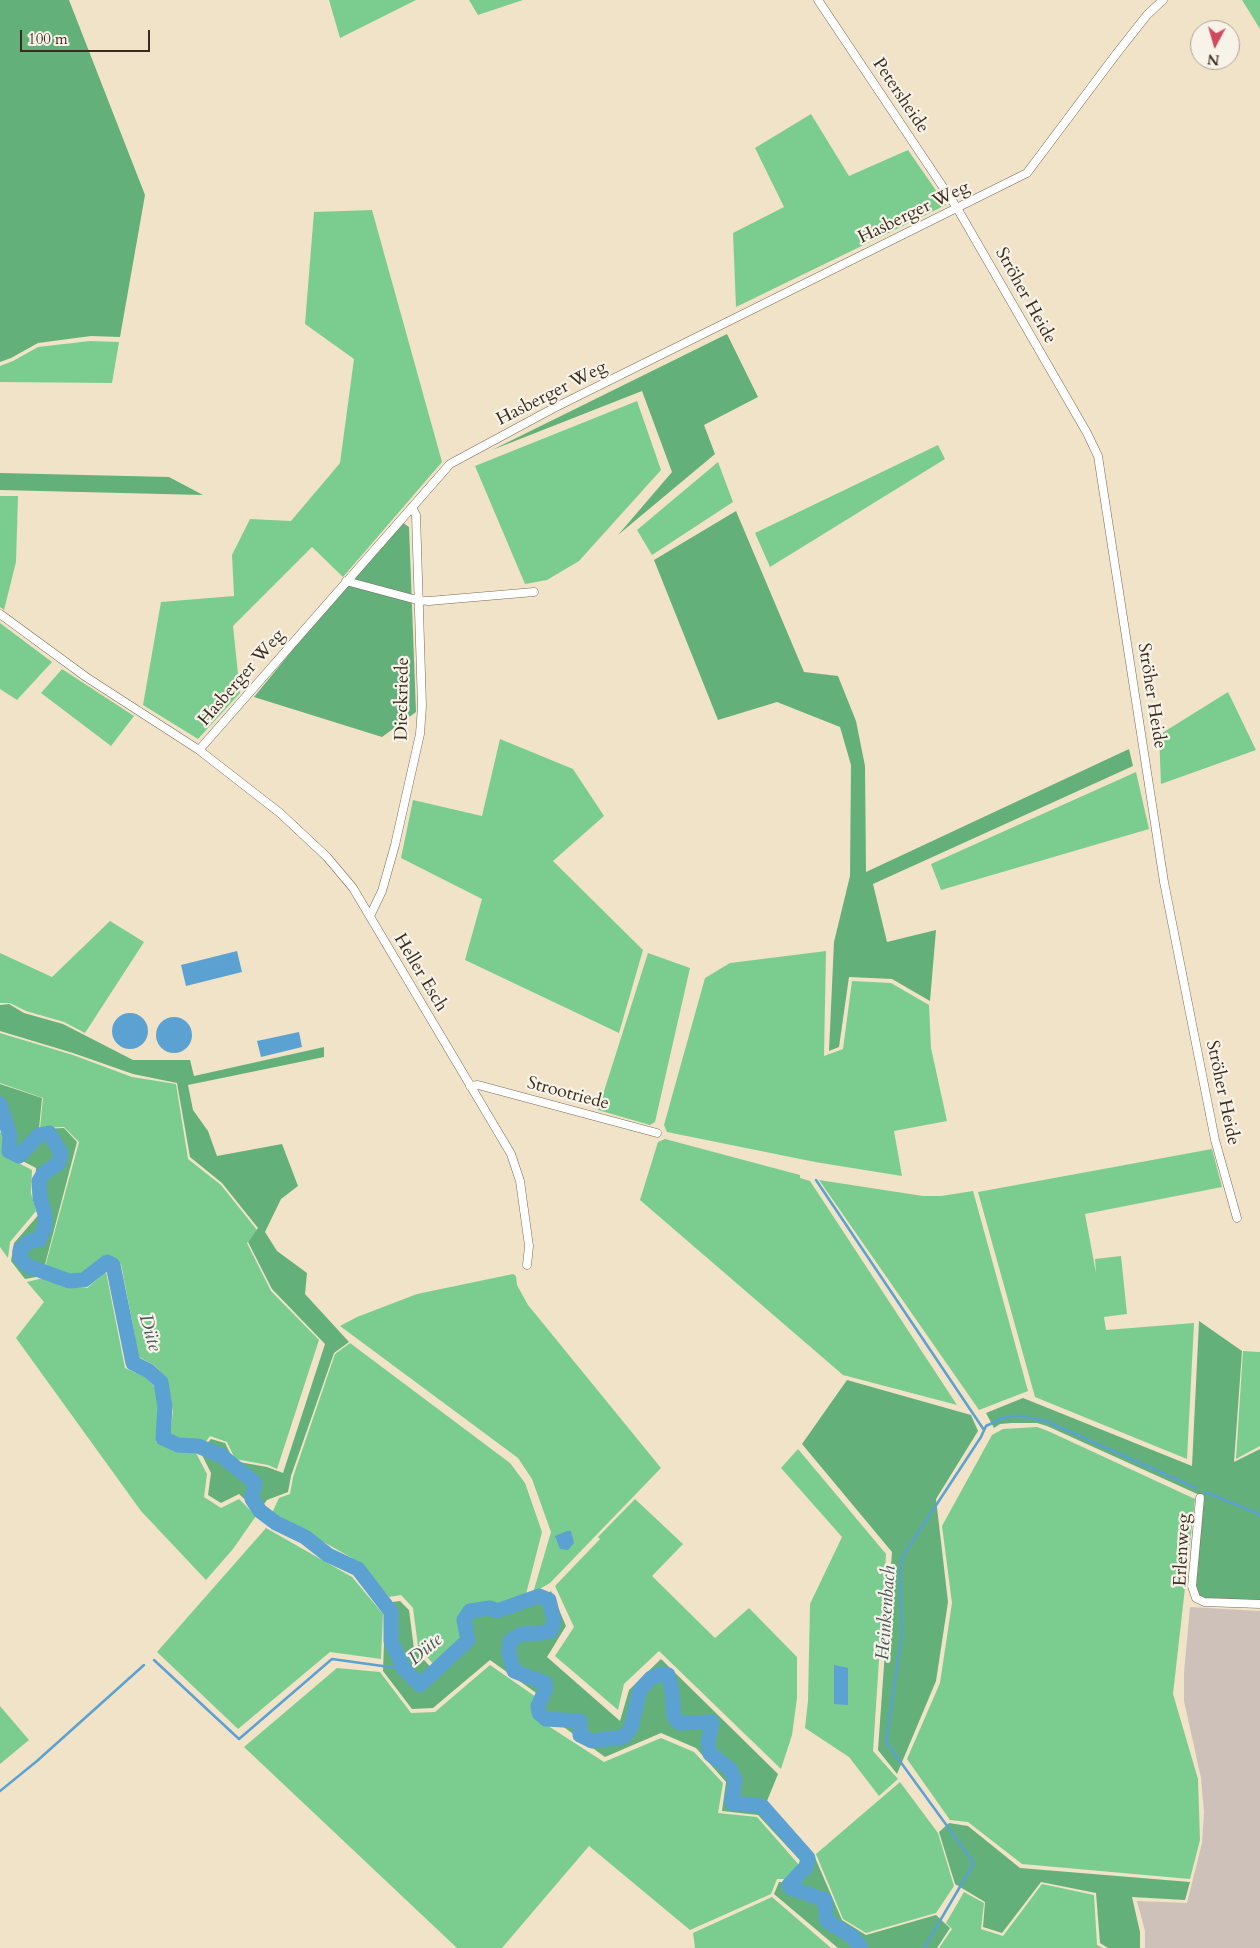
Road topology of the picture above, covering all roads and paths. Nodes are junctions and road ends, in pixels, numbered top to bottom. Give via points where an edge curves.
1 (818, 0) edge
2 (1163, 0) edge
3 (957, 208) junction
4 (412, 507) junction
5 (346, 582) junction
6 (534, 592) dead end
7 (417, 600) junction
8 (0, 614) edge
9 (199, 750) junction
10 (370, 916) junction
11 (470, 1086) junction
12 (657, 1133) dead end
13 (1237, 1218) dead end
14 (527, 1265) dead end
15 (1200, 1498) dead end
16 (1260, 1604) edge

1 - 3 street, Petersheide
2 - 3 street, Hasberger Weg via 1117,53 1026,172
3 - 4 street, Hasberger Weg via 501,436 450,464
3 - 13 street, Ströher Heide via 1098,456 1164,882 1216,1140
4 - 5 street, Hasberger Weg
4 - 7 street, Dieckriede via 416,515
5 - 7 street
5 - 9 street, Hasberger Weg
6 - 7 street
7 - 10 street, Dieckriede via 422,706 420,734 395,845 382,891
8 - 9 street, Hasberger Weg via 86,677
9 - 10 street, Heller Esch via 280,813 327,856
10 - 11 street, Heller Esch
11 - 12 street, Strootriede via 478,1085
11 - 14 street, Heller Esch via 511,1154 520,1181 529,1246
15 - 16 street, Erlenweg via 1192,1586 1196,1598 1204,1602

